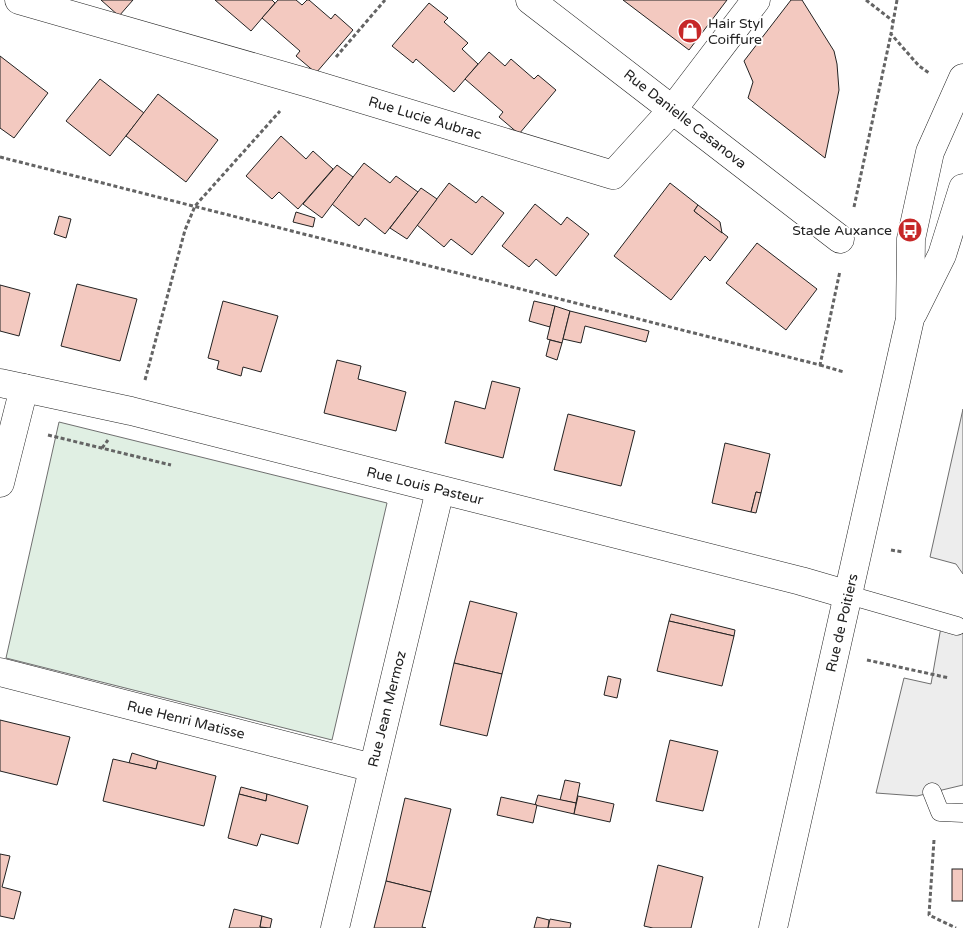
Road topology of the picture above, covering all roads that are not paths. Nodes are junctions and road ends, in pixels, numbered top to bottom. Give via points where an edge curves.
1 (20, 0) edge
2 (530, 0) edge
3 (756, 0) edge
4 (963, 79) edge
5 (673, 109) junction
6 (963, 188) edge
7 (843, 241) road end
8 (910, 318) junction
9 (12, 386) edge
10 (0, 483) edge
11 (440, 490) junction
12 (848, 595) junction
13 (957, 626) dead end
14 (0, 672) edge
15 (373, 768) junction
16 (932, 792) dead end
17 (963, 814) edge
18 (335, 928) edge
19 (773, 928) edge

1 - 5 street, Rue Lucie Aubrac via 614,175
2 - 5 street, Rue Danielle Casanova
3 - 5 street, Rue Lucie Aubrac
4 - 8 street, Rue de Poitiers via 930,152 911,239
5 - 7 street, Rue Danielle Casanova
6 - 8 street, Rue de Poitiers via 942,255
8 - 12 street, Rue de Poitiers
9 - 10 street via 14,424
9 - 11 street, Rue Louis Pasteur via 131,411
11 - 12 street, Rue Louis Pasteur
11 - 15 street, Rue Jean Mermoz
12 - 13 lane
12 - 19 street, Rue de Poitiers
14 - 15 street, Rue Henri Matisse
15 - 18 street, Rue Jean Mermoz
16 - 17 lane via 940,812

